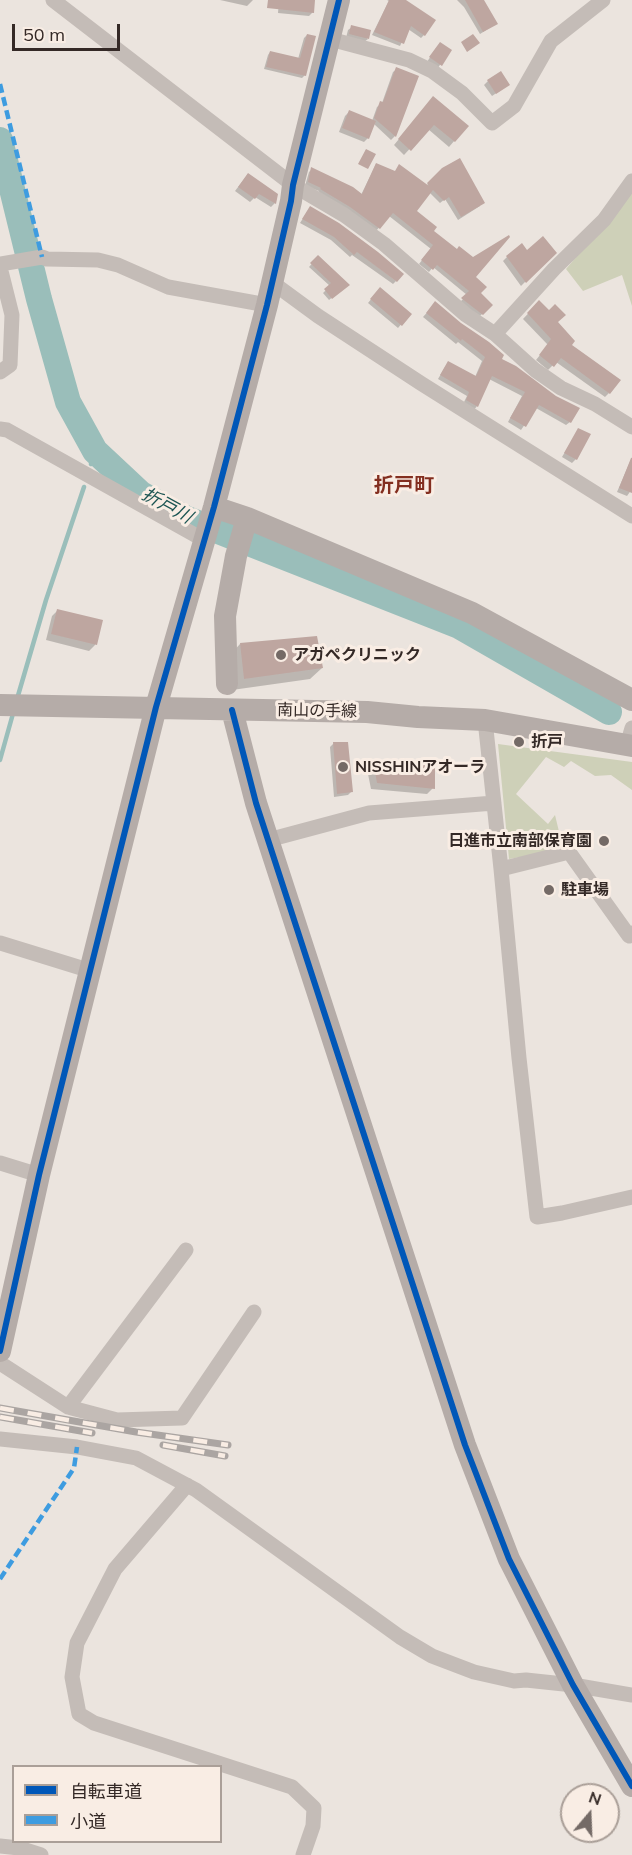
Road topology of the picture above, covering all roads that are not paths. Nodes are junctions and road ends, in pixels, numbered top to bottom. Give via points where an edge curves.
1 (52, 0) edge
2 (339, 0) edge
3 (603, 0) edge
4 (330, 39) junction
5 (632, 180) edge
6 (293, 185) junction
7 (0, 266) edge
8 (270, 294) junction
9 (6, 323) edge
10 (495, 334) junction
11 (0, 372) edge
12 (632, 427) edge
13 (0, 429) edge
14 (214, 508) junction
15 (632, 516) edge
16 (247, 518) junction
17 (204, 540) junction
18 (227, 684) dead end
19 (632, 700) edge
20 (11, 705) edge
21 (156, 707) junction
22 (232, 710) junction
23 (485, 720) junction
24 (630, 740) edge
25 (494, 803) junction
26 (268, 840) junction
27 (501, 869) junction
28 (632, 933) edge
29 (0, 943) edge
30 (91, 971) junction
31 (0, 1163) edge
32 (39, 1175) junction
33 (632, 1197) edge
34 (186, 1250) dead end
35 (254, 1312) dead end
36 (0, 1351) edge
37 (0, 1363) edge
38 (68, 1407) junction
39 (0, 1439) edge
40 (187, 1485) junction
41 (573, 1685) junction
42 (632, 1695) edge
43 (632, 1786) edge
44 (0, 1846) edge
45 (20, 1851) edge
46 (41, 1855) edge
47 (303, 1855) edge

1 - 6 street
2 - 4 street
3 - 4 street via 551,41 514,106 492,123 462,93 432,71 409,60
4 - 6 street
5 - 10 street via 604,220
6 - 8 street
6 - 10 street via 366,230 466,315
7 - 8 street via 42,257 83,259 110,262 168,287
7 - 9 street via 9,300
8 - 14 street
8 - 15 street via 318,316
9 - 11 street via 10,365
10 - 12 street via 561,388
13 - 17 street
14 - 16 street
14 - 17 street
16 - 18 street via 225,616
16 - 19 street via 472,613
17 - 21 street
20 - 21 street, 南山の手線
21 - 22 street, 南山の手線
21 - 30 street
22 - 23 street, 南山の手線 via 367,712
22 - 26 street
23 - 24 street, 南山の手線
23 - 25 street
25 - 26 street via 369,813
25 - 27 street
26 - 41 street via 465,1445 509,1558
27 - 28 street via 569,852 629,936
27 - 33 street via 537,1217
29 - 30 street
30 - 32 street
31 - 32 street
32 - 36 street
34 - 38 street
35 - 38 street via 182,1418 117,1420
37 - 38 street
39 - 40 street via 136,1458
40 - 41 street via 432,1656 474,1672 514,1681
40 - 47 street via 116,1569 76,1643 72,1677 79,1714 94,1723 292,1787 314,1808 313,1826
41 - 42 street
41 - 43 street
44 - 45 street
45 - 46 street

